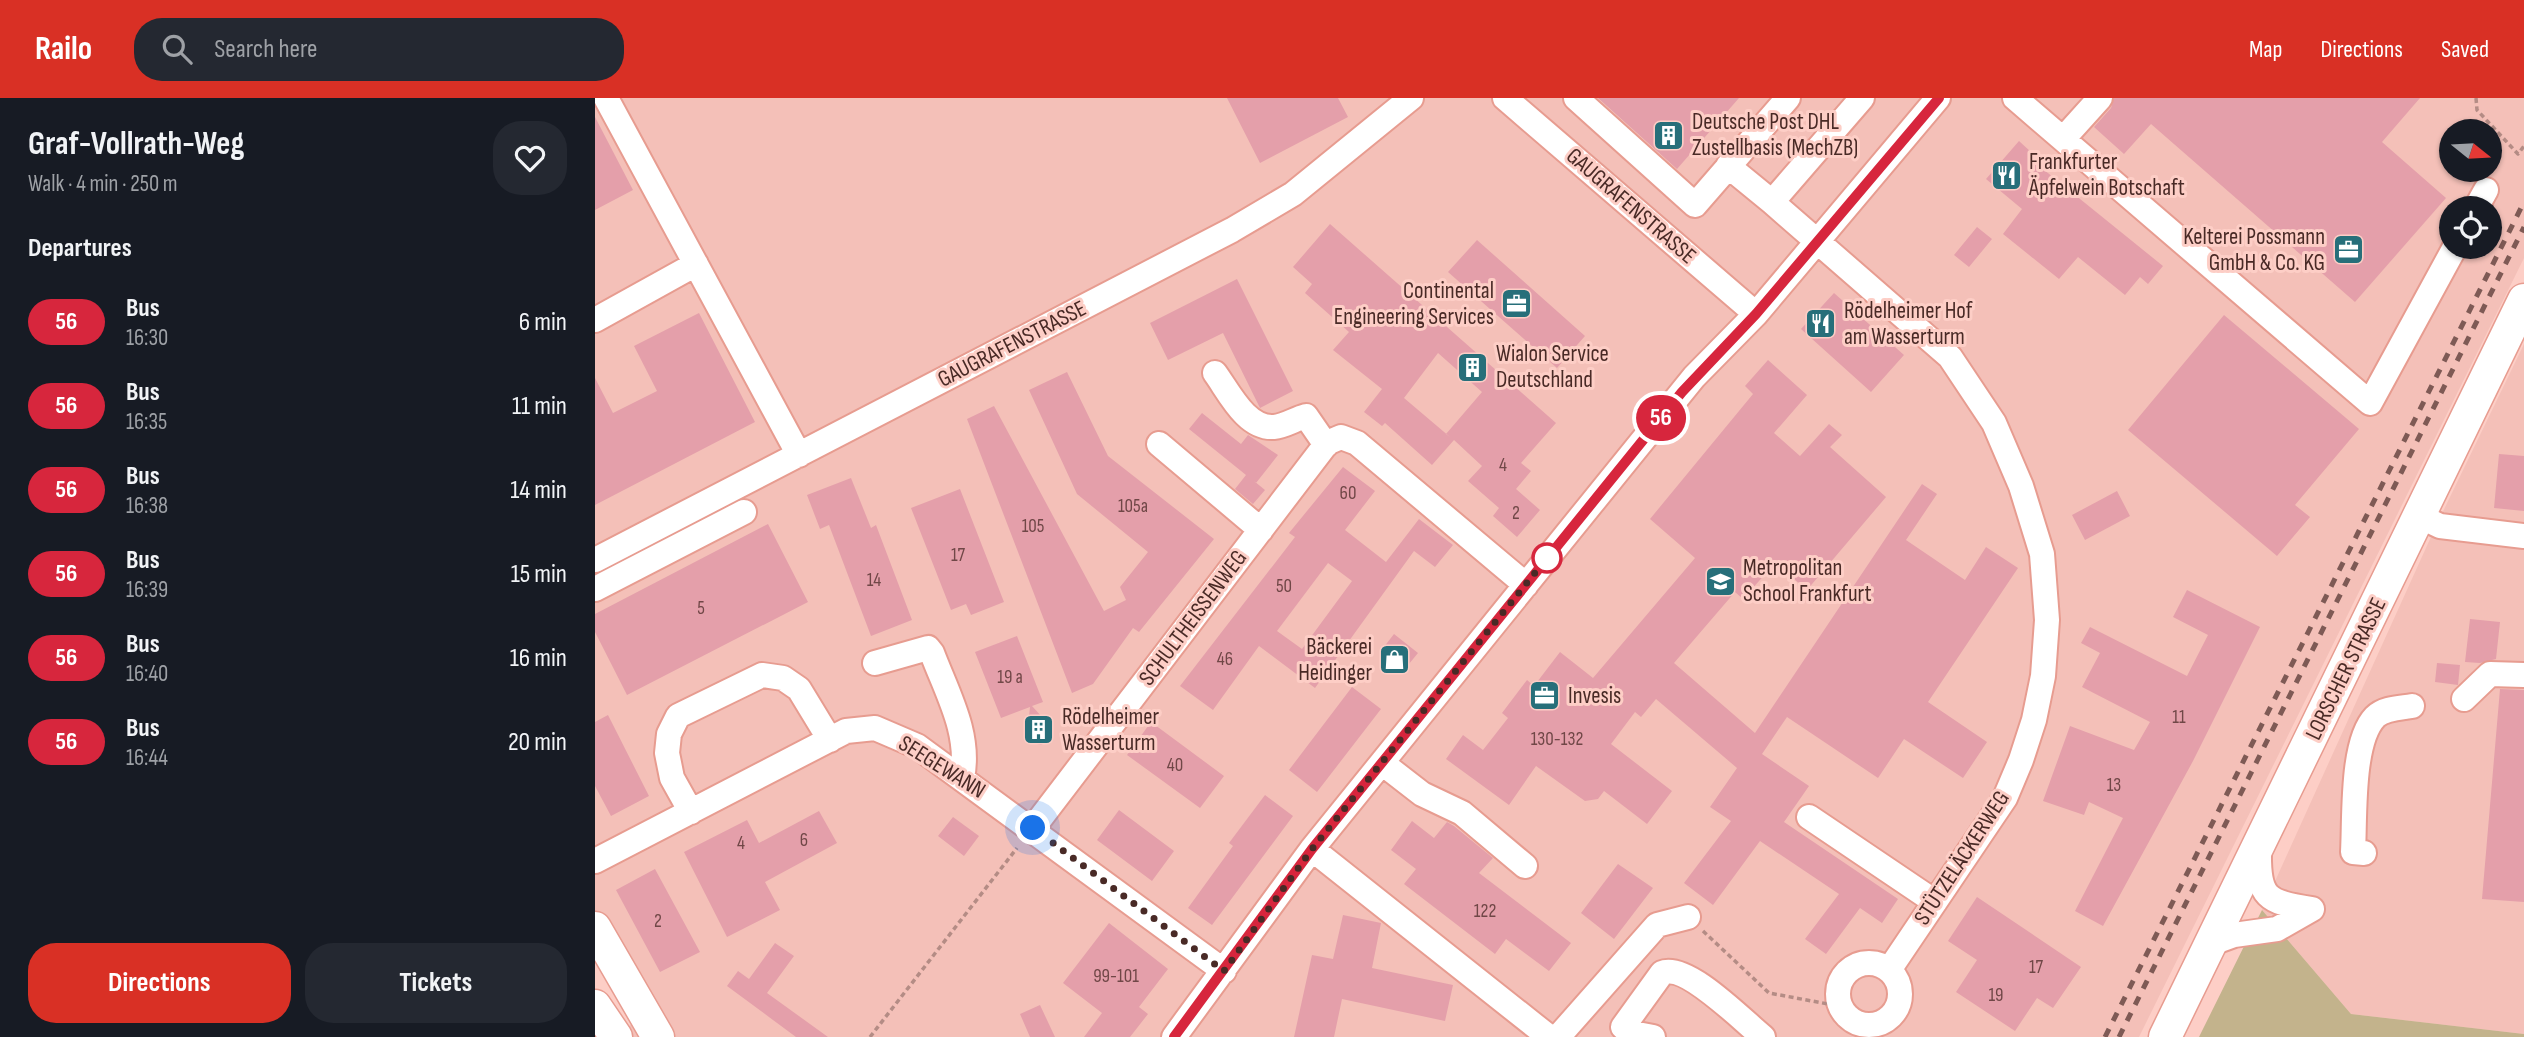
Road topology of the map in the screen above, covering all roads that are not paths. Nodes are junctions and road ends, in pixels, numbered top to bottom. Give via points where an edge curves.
1 (606, 98) edge
2 (1411, 98) edge
3 (1505, 98) edge
4 (1576, 98) edge
5 (1788, 98) edge
6 (1862, 98) edge
7 (1938, 98) edge
8 (2015, 98) edge
9 (2100, 98) edge
10 (2063, 139) junction
11 (1728, 166) junction
12 (1772, 202) junction
13 (1816, 240) junction
14 (2448, 259) edge
15 (696, 264) junction
16 (2524, 300) edge
17 (1756, 314) junction
18 (595, 320) edge
19 (1215, 373) dead end
20 (1333, 441) junction
21 (1159, 444) dead end
22 (799, 455) junction
23 (744, 512) dead end
24 (2421, 517) junction
25 (1261, 530) junction
26 (2524, 536) edge
27 (595, 560) edge
28 (1526, 585) junction
29 (595, 589) edge
30 (875, 663) dead end
31 (2524, 676) edge
32 (2464, 699) dead end
33 (2412, 706) dead end
34 (830, 740) junction
35 (1382, 763) junction
36 (962, 778) junction
37 (691, 812) junction
38 (1809, 817) dead end
39 (1033, 828) junction
40 (2259, 845) junction
41 (1312, 849) junction
42 (2364, 853) dead end
43 (595, 861) edge
44 (1525, 866) dead end
45 (1934, 902) junction
46 (1688, 917) road end
47 (595, 929) edge
48 (2211, 943) junction
49 (1889, 970) junction
50 (1224, 971) junction
51 (595, 1006) edge
52 (1863, 1031) edge
53 (616, 1037) edge
54 (657, 1037) edge
55 (1174, 1037) edge
56 (1549, 1037) edge
57 (1558, 1037) edge
58 (1653, 1037) edge
59 (1763, 1037) edge
60 (2165, 1037) edge

1 - 15 street
2 - 22 street, GAUGRAFENSTRASSE via 1293,194 1232,230
3 - 17 street, GAUGRAFENSTRASSE
4 - 11 street via 1695,205
5 - 11 street
6 - 12 street
7 - 13 street
8 - 10 street
9 - 10 street
10 - 14 street via 2370,403
11 - 12 street, STÜTZELÄCKERWEG
12 - 13 street, STÜTZELÄCKERWEG
13 - 17 street
13 - 45 street, STÜTZELÄCKERWEG via 1950,357 1994,423 2021,486 2042,554 2046,620 2043,676 2034,720 2005,798
15 - 18 street
15 - 22 street
16 - 24 main road, LORSCHER STRASSE
17 - 28 street via 1694,377
19 - 20 street via 1254,421 1273,427 1306,416
20 - 25 street, SCHULTHEISSENWEG
20 - 28 street via 1357,443
21 - 25 street
22 - 27 street, GAUGRAFENSTRASSE
23 - 29 street
24 - 26 street via 2440,526
24 - 40 main road, LORSCHER STRASSE
25 - 39 street, SCHULTHEISSENWEG
28 - 35 street
30 - 36 street via 928,648 932,653 964,738 967,756
31 - 32 street via 2490,674
33 - 42 street via 2376,716 2364,734 2353,852
34 - 36 street, SEEGEWANN via 846,731 875,728 917,746
34 - 37 street, SEEGEWANN
34 - 37 street via 799,689 783,678 762,675 678,716 667,753 672,778
35 - 41 street
35 - 44 street via 1422,793 1462,813
36 - 39 street, SEEGEWANN
37 - 43 street, SEEGEWANN
38 - 45 street
39 - 50 street, SEEGEWANN
40 - 48 main road, LORSCHER STRASSE
40 - 48 street via 2259,881 2265,894 2275,903 2312,909 2277,929
41 - 50 street
41 - 56 street
45 - 49 street, STÜTZELÄCKERWEG
46 - 57 street via 1657,925
47 - 54 main road
48 - 60 main road, LORSCHER STRASSE
49 - 52 street via 1897,980 1900,999 1895,1012
49 - 52 street via 1877,963 1856,965 1845,973 1837,989 1839,1006
50 - 55 street
51 - 53 main road
58 - 59 street via 1628,1031 1624,1022 1662,973 1675,970

